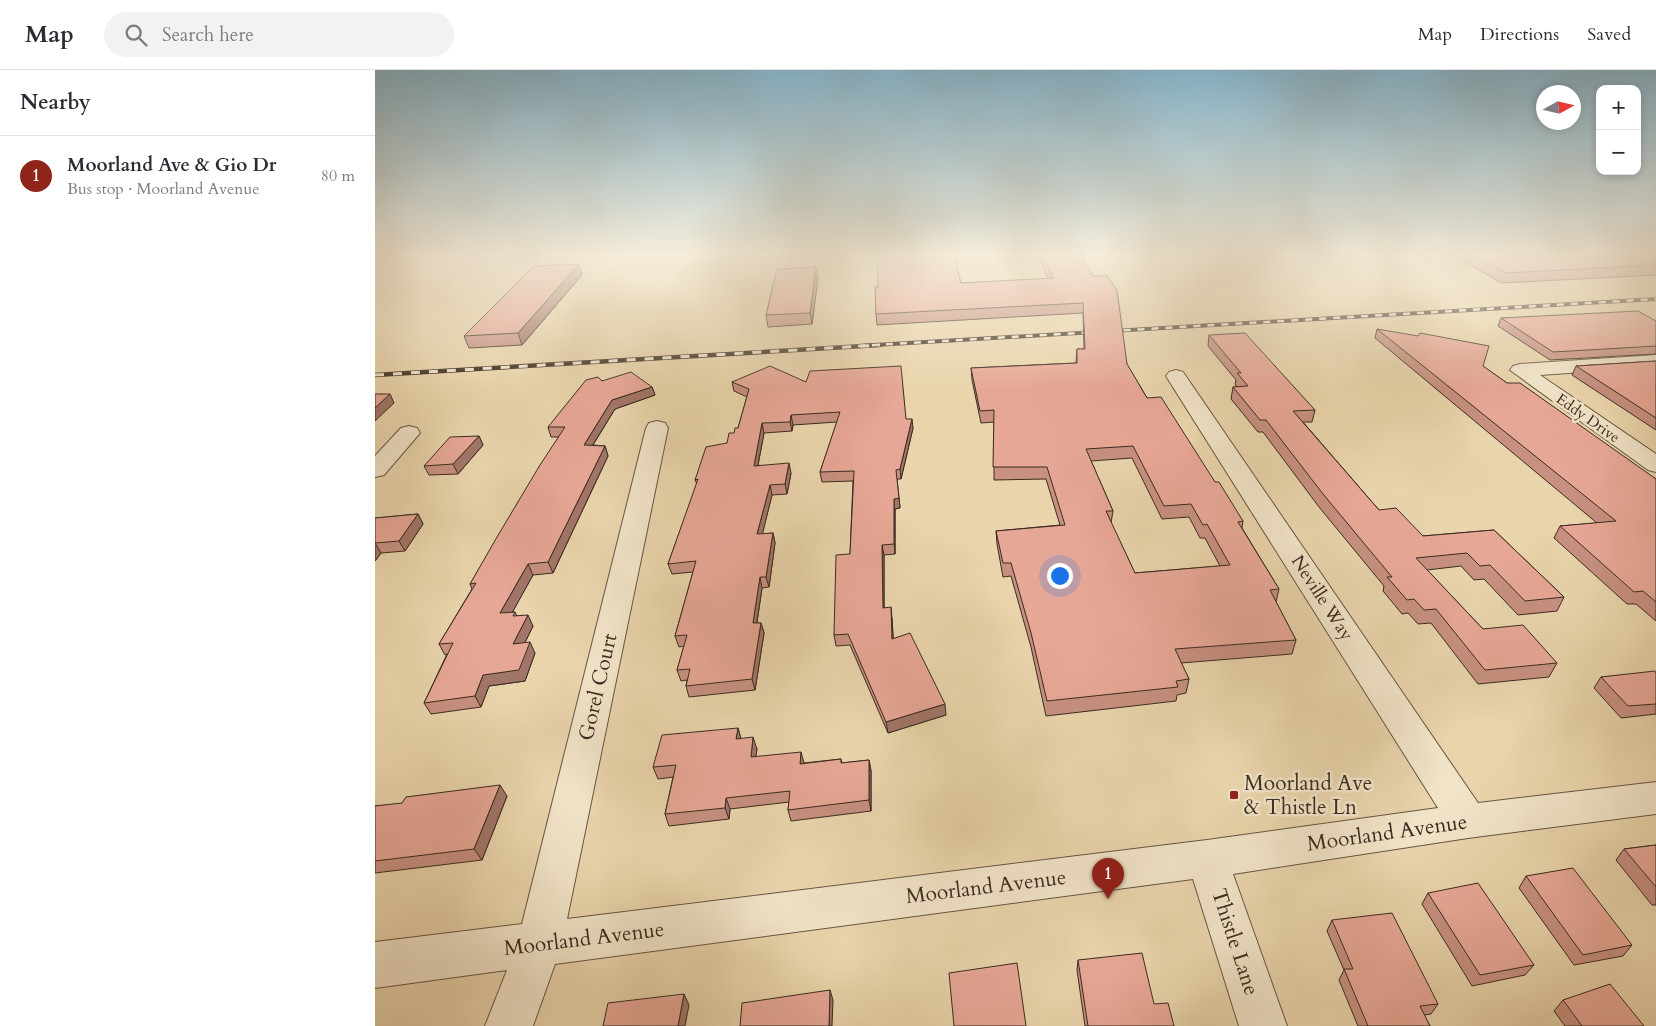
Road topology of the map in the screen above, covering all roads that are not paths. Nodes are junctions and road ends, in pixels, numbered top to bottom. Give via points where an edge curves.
1 (1656, 361) edge
2 (1176, 376) dead end
3 (657, 428) dead end
4 (409, 433) dead end
5 (1656, 465) edge
6 (375, 470) edge
7 (1656, 798) edge
8 (1468, 821) junction
9 (1207, 859) junction
10 (539, 946) junction
11 (375, 965) edge
12 (509, 1026) edge
13 (1263, 1026) edge

1 - 5 street, Eddy Drive via 1519,370
2 - 8 street, Neville Way
3 - 10 street, Gorel Court
4 - 6 street
7 - 8 street, Moorland Avenue
8 - 9 street, Moorland Avenue
9 - 10 street, Moorland Avenue
9 - 13 street, Thistle Lane
10 - 11 street, Moorland Avenue
10 - 12 street, Gorel Court

